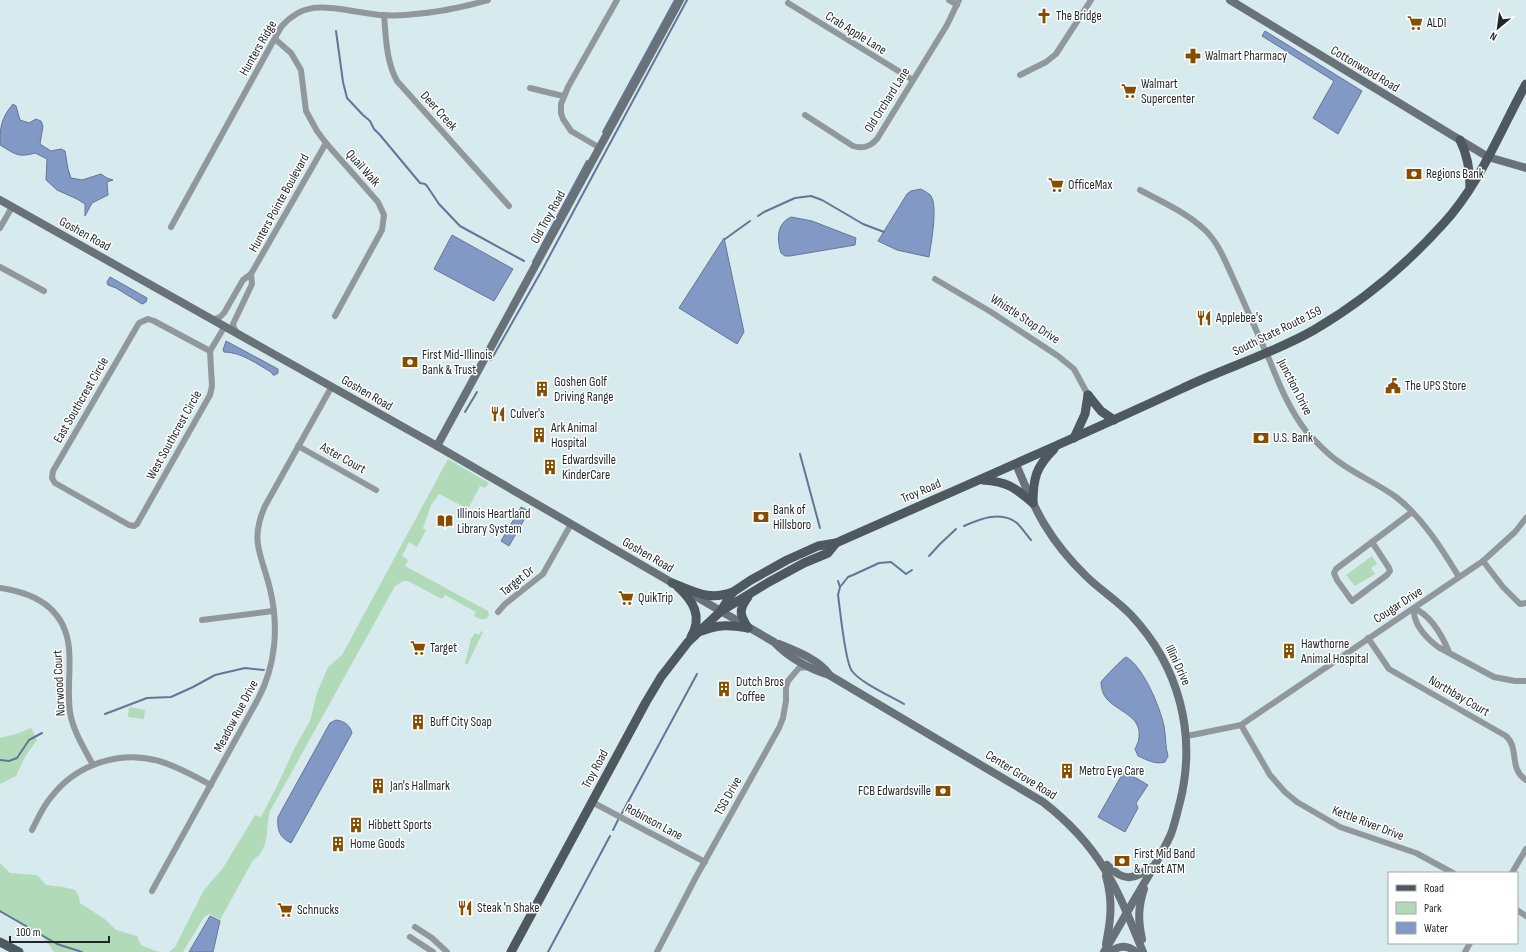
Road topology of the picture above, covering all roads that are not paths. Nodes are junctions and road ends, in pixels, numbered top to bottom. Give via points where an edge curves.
1 (488, 0) edge
2 (617, 0) edge
3 (680, 0) edge
4 (950, 0) edge
5 (1091, 0) edge
6 (1230, 0) edge
7 (788, 2) dead end
8 (958, 2) edge
9 (384, 15) junction
10 (275, 39) junction
11 (1020, 74) dead end
12 (913, 80) junction
13 (1526, 84) edge
14 (530, 88) dead end
15 (563, 96) junction
16 (805, 115) dead end
17 (1460, 140) junction
18 (326, 143) junction
19 (600, 148) junction
20 (1488, 157) junction
21 (1526, 168) edge
22 (1470, 188) junction
23 (1140, 190) dead end
24 (0, 200) edge
25 (509, 206) dead end
26 (12, 207) junction
27 (171, 227) dead end
28 (0, 228) edge
29 (0, 267) edge
30 (252, 274) junction
31 (935, 279) dead end
32 (44, 291) dead end
33 (335, 316) dead end
34 (213, 320) junction
35 (225, 326) junction
36 (238, 333) junction
37 (210, 351) junction
38 (1266, 352) junction
39 (332, 386) junction
40 (1088, 395) junction
41 (1114, 420) junction
42 (1074, 438) junction
43 (1059, 445) junction
44 (298, 446) junction
45 (437, 446) junction
46 (1016, 464) junction
47 (981, 479) junction
48 (376, 490) dead end
49 (1032, 503) junction
50 (1412, 512) junction
51 (1526, 518) edge
52 (571, 524) junction
53 (132, 526) joint
54 (1372, 542) junction
55 (836, 543) junction
56 (1483, 561) junction
57 (1459, 577) junction
58 (675, 585) junction
59 (0, 588) edge
60 (733, 592) junction
61 (751, 593) junction
62 (1526, 603) edge
63 (1414, 608) junction
64 (273, 611) junction
65 (498, 612) dead end
66 (720, 612) junction
67 (202, 620) dead end
68 (748, 628) junction
69 (697, 633) junction
70 (1368, 638) junction
71 (689, 640) junction
72 (774, 642) junction
73 (1449, 652) junction
74 (818, 671) junction
75 (829, 675) junction
76 (1526, 681) edge
77 (1241, 725) junction
78 (1187, 736) junction
79 (93, 765) junction
80 (1526, 780) edge
81 (211, 785) junction
82 (592, 802) junction
83 (32, 830) dead end
84 (1526, 849) edge
85 (1097, 855) junction
86 (705, 862) junction
87 (1102, 862) junction
88 (1155, 865) junction
89 (1451, 872) edge
90 (1513, 872) edge
91 (152, 891) dead end
92 (1127, 912) junction
93 (415, 927) dead end
94 (410, 937) dead end
95 (0, 942) edge
96 (19, 952) edge
97 (432, 952) edge
98 (447, 952) edge
99 (511, 952) edge
100 (657, 952) edge
101 (1104, 952) edge
102 (1109, 952) edge
103 (1136, 952) edge
104 (1144, 952) edge

1 - 9 street, Hunters Ridge via 454,9
2 - 15 street
3 - 19 street, Old Troy Road
4 - 8 street
5 - 11 street via 1056,54 1046,62
6 - 17 street, Cottonwood Road
7 - 12 street, Crab Apple Lane
8 - 12 street, Old Orchard Lane
9 - 10 street, Hunters Ridge via 329,6 309,8 287,20
9 - 25 street, Deer Creek via 389,55 397,81
10 - 18 street, Quail Walk via 297,61 302,75 306,111
10 - 27 street, Hunters Ridge
12 - 16 street, Old Orchard Lane via 877,139 867,147 853,146
13 - 20 main road, South State Route 159
14 - 15 street
15 - 19 street via 561,113 566,126
17 - 20 street, Cottonwood Road
17 - 22 main road via 1469,164
18 - 30 street, Hunters Pointe Boulevard
18 - 33 street, Quail Walk via 374,195 384,215 382,230
19 - 45 street, Old Troy Road
20 - 21 street, Cottonwood Road
20 - 22 main road, South State Route 159
22 - 38 main road, South State Route 159 via 1444,223 1383,282 1313,330
23 - 38 street, Junction Drive via 1189,218 1215,242
24 - 26 street, Goshen Road
26 - 28 street
26 - 34 street, Goshen Road
29 - 32 street
30 - 34 street, Hunters Pointe Boulevard via 243,280 224,313
30 - 36 street, Hunters Pointe Boulevard via 252,284 233,324
31 - 40 street, Whistle Stop Drive via 992,312 1074,368
34 - 35 street, Goshen Road
35 - 36 street, Goshen Road
35 - 37 street
36 - 39 street, Goshen Road
37 - 53 street, West Southcrest Circle via 210,395 139,522
37 - 53 street, East Southcrest Circle via 154,321 148,319 139,322 53,471 52,478 55,483
38 - 41 main road, South State Route 159
38 - 50 street, Junction Drive via 1296,416 1319,444 1339,463 1382,487
39 - 44 street, Meadow Rue Drive
39 - 45 street, Goshen Road
40 - 41 main road, Whistle Stop Drive via 1101,411
40 - 42 main road via 1085,414
41 - 42 main road, South State Route 159
42 - 43 main road, South State Route 159
43 - 46 main road, South State Route 159
43 - 49 main road via 1036,473
44 - 48 street, Aster Court
44 - 64 street, Meadow Rue Drive via 265,506 257,528 257,544
45 - 52 street, Goshen Road
46 - 47 main road, Troy Road
46 - 49 street, Illini Drive
47 - 49 main road via 1011,485
47 - 55 main road, Troy Road
49 - 78 street, Illini Drive via 1068,558 1119,602 1152,640 1165,661 1177,691
50 - 54 street
50 - 57 street, Junction Drive
51 - 56 street, Cougar Drive via 1510,537
52 - 58 street, Goshen Road
52 - 65 street, Target Dr via 544,574
54 - 54 street via 1334,573 1336,580 1352,601 1390,571
55 - 60 main road, Troy Road via 818,546 787,560
55 - 61 main road, Troy Road via 828,553 804,563
56 - 57 street, Cougar Drive
56 - 62 street via 1507,592 1520,604
57 - 63 street, Cougar Drive
58 - 60 main road via 710,596
58 - 66 street, Goshen Road
58 - 71 main road via 693,602 695,608 696,622
59 - 79 street, Norwood Court via 16,590 36,598 53,612 62,624 68,639 72,722
60 - 66 main road, Troy Road
61 - 66 main road, Troy Road
61 - 68 main road via 741,610
63 - 70 street, Cougar Drive
63 - 73 street via 1431,622
63 - 73 street via 1414,618 1430,641
64 - 67 street
64 - 81 street, Meadow Rue Drive via 275,641 267,680
66 - 68 street, Center Grove Road
66 - 69 main road, Troy Road
68 - 69 main road via 725,625
68 - 72 street, Center Grove Road
69 - 71 main road, Troy Road
70 - 77 street, Cougar Drive
70 - 80 street, Northbay Court via 1389,669 1506,736 1512,745 1516,767
71 - 82 main road, Troy Road via 661,677
72 - 74 street, Center Grove Road via 782,651
72 - 75 street, Center Grove Road via 811,660 825,669
73 - 76 street via 1494,677
74 - 75 street, Center Grove Road
74 - 86 street, TSG Drive via 806,666 799,668 788,681 783,718
75 - 85 street, Center Grove Road via 1044,802 1075,829
77 - 78 street, Cougar Drive
77 - 89 street, Kettle River Drive via 1270,775 1297,802 1340,827 1416,853
78 - 88 street, Illini Drive via 1184,788 1171,833
79 - 81 street via 123,758 147,758 175,766
79 - 83 street via 73,776 52,795
81 - 91 street, Meadow Rue Drive
82 - 86 street, Robinson Lane
82 - 99 main road, Troy Road
84 - 90 street
85 - 87 street, Center Grove Road
85 - 88 street via 1115,873 1127,878
86 - 100 street, TSG Drive
87 - 92 street, Center Grove Road
87 - 101 street via 1111,900 1111,915
88 - 92 street, Illini Drive
88 - 104 street via 1146,882 1139,906 1138,918
92 - 101 street, Illini Drive
92 - 104 street, Center Grove Road
93 - 98 street
94 - 97 street
95 - 96 main road
102 - 103 street via 1124,946

